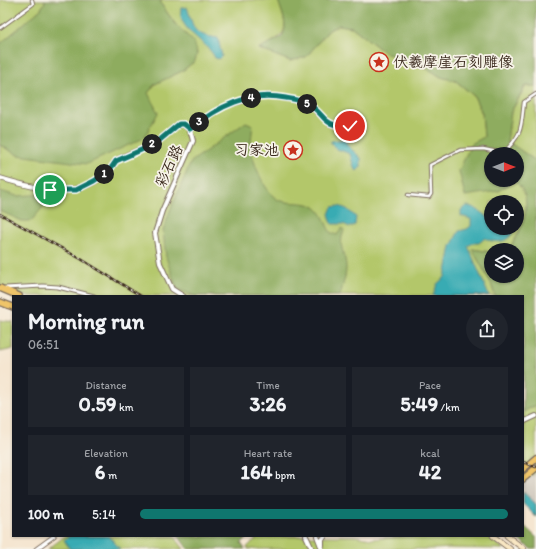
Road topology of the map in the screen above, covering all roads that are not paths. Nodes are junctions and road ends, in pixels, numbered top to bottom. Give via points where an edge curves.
1 (32, 0) edge
2 (0, 28) edge
3 (536, 94) edge
4 (358, 125) dead end
5 (190, 129) junction
6 (0, 178) edge
7 (408, 195) dead end
8 (0, 289) edge
9 (17, 295) edge
10 (90, 295) edge
11 (181, 295) edge
12 (536, 416) edge
13 (524, 422) edge
14 (536, 458) edge
15 (524, 468) edge
16 (536, 468) edge
17 (524, 478) edge
18 (53, 537) edge
19 (306, 537) edge
20 (317, 537) edge
21 (324, 537) edge
22 (494, 537) edge
23 (508, 537) edge
24 (322, 548) edge
25 (36, 549) edge
26 (312, 549) edge
27 (510, 549) edge
28 (524, 549) edge

1 - 2 street via 33,4
3 - 7 street via 524,102 521,130 515,142 503,153 483,149 460,150 430,165 429,197
4 - 5 street via 331,125 306,103 267,95 225,106
5 - 6 street, 彩石路 via 184,124 179,124 155,144 116,161 109,171 76,190 50,190
5 - 11 street, 彩石路 via 193,141 190,151 162,211 155,233 160,262 172,289
8 - 9 highway
8 - 10 street via 52,286
12 - 13 street
14 - 15 highway
16 - 17 highway
18 - 25 street
19 - 26 street
20 - 24 street
21 - 24 street
22 - 27 main road
23 - 28 main road

